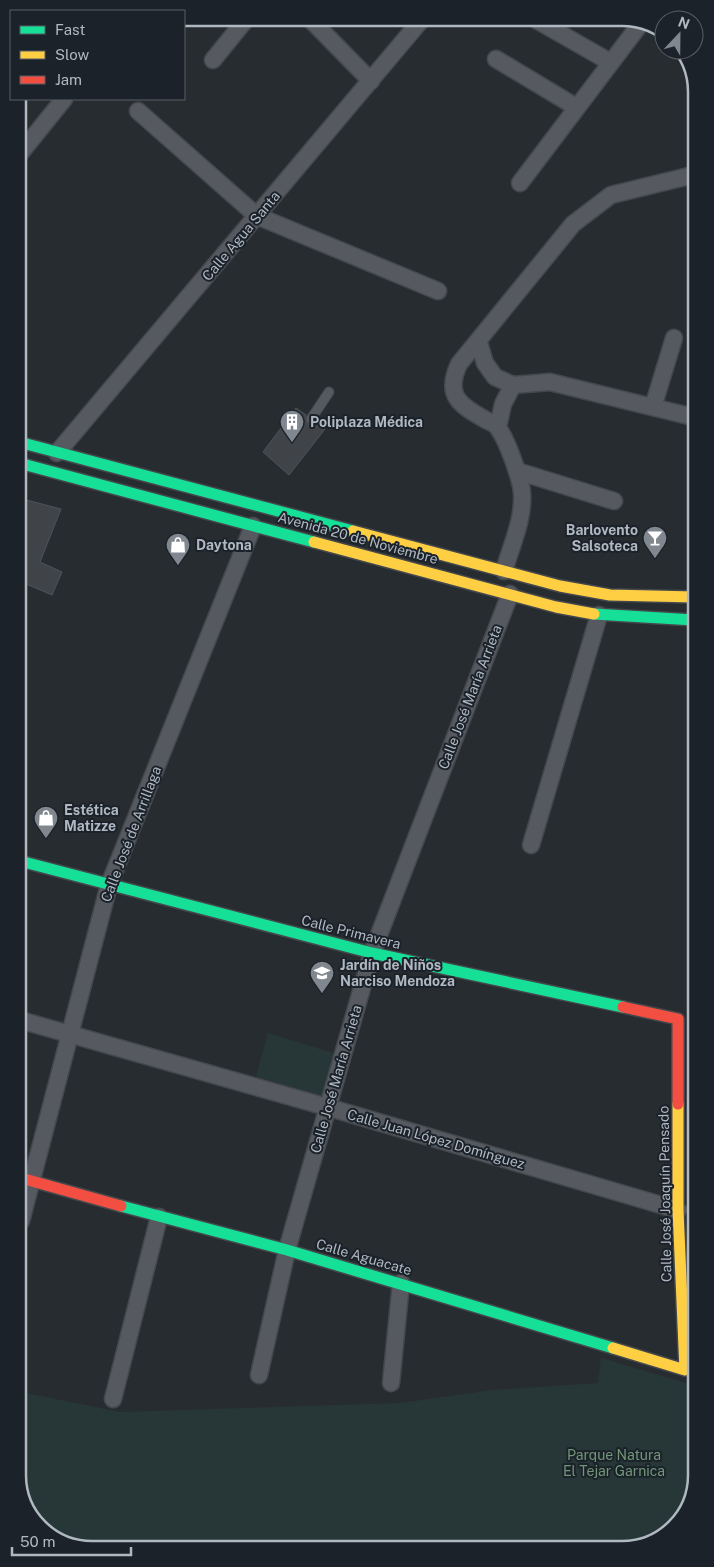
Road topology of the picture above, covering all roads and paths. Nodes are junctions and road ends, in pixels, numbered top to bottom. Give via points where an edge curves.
1 (241, 26) edge
2 (317, 26) edge
3 (416, 26) edge
4 (547, 26) edge
5 (637, 28) edge
6 (496, 59) dead end
7 (213, 60) dead end
8 (610, 62) junction
9 (371, 81) junction
10 (63, 100) edge
11 (576, 108) junction
12 (138, 111) dead end
13 (26, 146) edge
14 (688, 176) edge
15 (520, 183) dead end
16 (257, 216) junction
17 (438, 291) dead end
18 (674, 338) dead end
19 (479, 343) junction
20 (513, 385) junction
21 (329, 392) dead end
22 (653, 407) junction
23 (688, 416) edge
24 (311, 418) dead end
25 (498, 427) junction
26 (26, 444) edge
27 (57, 453) junction
28 (26, 465) edge
29 (517, 471) junction
30 (614, 501) dead end
31 (253, 526) junction
32 (504, 571) junction
33 (510, 594) junction
34 (688, 597) edge
35 (599, 615) junction
36 (688, 620) edge
37 (531, 845) dead end
38 (26, 863) edge
39 (109, 885) junction
40 (372, 954) junction
41 (678, 1018) joint
42 (26, 1022) edge
43 (70, 1035) junction
44 (327, 1107) junction
45 (26, 1179) edge
46 (678, 1210) junction
47 (159, 1217) junction
48 (287, 1250) junction
49 (401, 1283) junction
50 (685, 1370) joint
51 (259, 1376) dead end
52 (391, 1383) dead end
53 (113, 1400) dead end

1 - 7 street
2 - 9 street
3 - 9 street, Calle Agua Santa
4 - 8 street
5 - 8 street
6 - 11 street
8 - 11 street
9 - 16 street, Calle Agua Santa
10 - 13 street
11 - 15 street
12 - 16 street
14 - 19 street via 611,195 573,224
16 - 17 street
16 - 27 street, Calle Agua Santa
18 - 22 street
19 - 20 street via 485,363 495,377
19 - 25 street via 459,364 453,377 454,393 462,405
20 - 22 street via 550,382
20 - 25 street via 503,404
21 - 24 lane
22 - 23 street
25 - 29 street
26 - 27 street, Avenida 20 de Noviembre
27 - 32 street, Avenida 20 de Noviembre
28 - 31 street, Avenida 20 de Noviembre
29 - 30 street
29 - 32 street via 522,493 520,517
31 - 33 street, Avenida 20 de Noviembre
31 - 39 street, Calle José de Arrillaga
32 - 34 street, Avenida 20 de Noviembre via 610,595
33 - 35 street, Avenida 20 de Noviembre
33 - 40 street, Calle José María Arrieta
35 - 36 street, Avenida 20 de Noviembre
35 - 37 street
38 - 39 street, Calle Primavera
39 - 40 street, Calle Primavera
39 - 43 street, Calle José de Arrillaga
40 - 41 street, Calle Primavera
40 - 44 street, Calle José María Arrieta
41 - 46 street, Calle José Joaquín Pensado
42 - 43 street, Calle Juan López Domínguez
43 - 44 street, Calle Juan López Domínguez
43 - 45 street, Calle José de Arrillaga
44 - 46 street, Calle Juan López Domínguez
44 - 48 street, Calle José María Arrieta
45 - 47 street, Calle Aguacate
46 - 50 street, Calle José Joaquín Pensado
47 - 48 street, Calle Aguacate
47 - 53 street
48 - 49 street, Calle Aguacate
48 - 51 street, Calle José María Arrieta
49 - 50 street, Calle Aguacate
49 - 52 street

